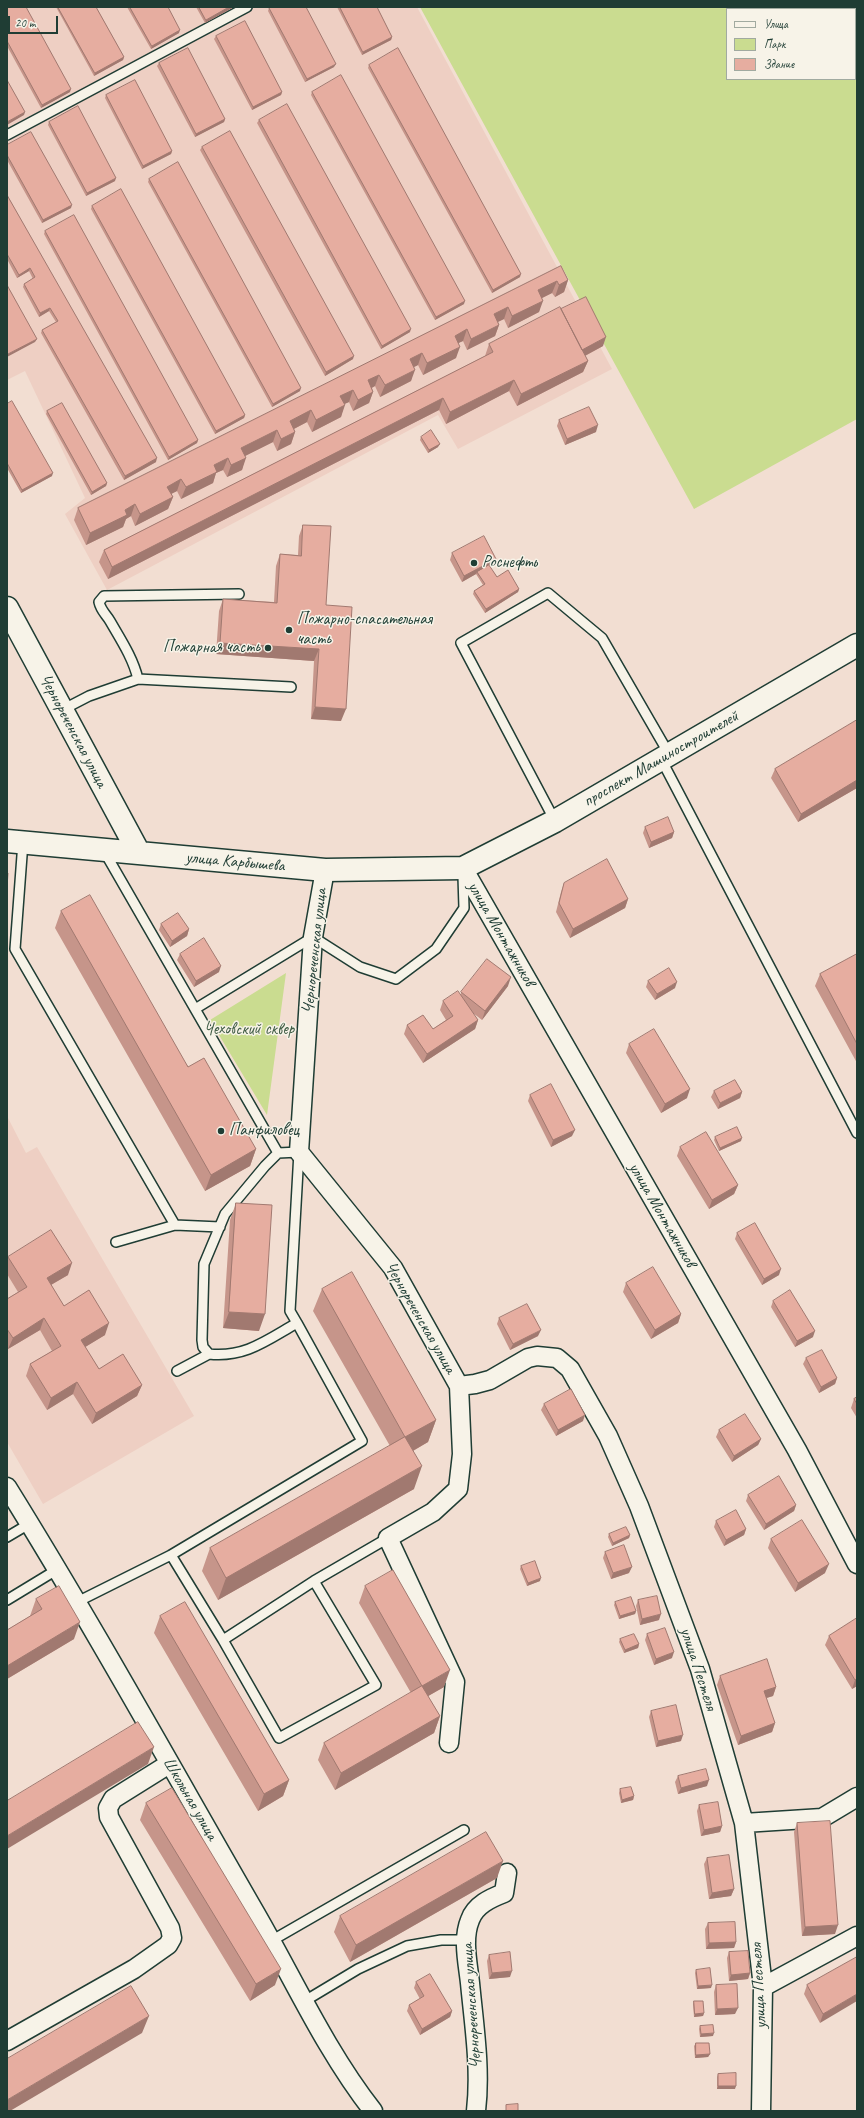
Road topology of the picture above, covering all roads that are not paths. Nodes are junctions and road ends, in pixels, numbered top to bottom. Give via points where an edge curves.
1 (247, 7) edge
2 (7, 135) edge
3 (239, 594) dead end
4 (7, 608) edge
5 (857, 645) edge
6 (138, 679) junction
7 (292, 687) dead end
8 (62, 710) junction
9 (665, 757) junction
10 (555, 821) junction
11 (15, 841) edge
12 (103, 850) junction
13 (139, 852) junction
14 (463, 868) junction
15 (325, 870) junction
16 (314, 937) junction
17 (195, 1009) junction
18 (857, 1133) edge
19 (299, 1152) junction
20 (278, 1153) junction
21 (176, 1225) junction
22 (220, 1227) junction
23 (116, 1242) dead end
24 (297, 1323) junction
25 (209, 1354) junction
26 (177, 1371) dead end
27 (459, 1386) junction
28 (7, 1487) edge
29 (30, 1524) junction
30 (7, 1537) edge
31 (388, 1538) junction
32 (171, 1555) junction
33 (857, 1564) edge
34 (58, 1570) junction
35 (314, 1581) junction
36 (7, 1600) edge
37 (77, 1602) junction
38 (223, 1640) junction
39 (449, 1743) dead end
40 (169, 1764) junction
41 (857, 1797) edge
42 (744, 1823) junction
43 (464, 1830) dead end
44 (508, 1872) dead end
45 (857, 1936) edge
46 (466, 1940) junction
47 (271, 1941) junction
48 (763, 1987) junction
49 (303, 2002) junction
50 (7, 2041) edge
51 (373, 2111) edge
52 (476, 2111) edge
53 (761, 2111) edge

1 - 2 lane
3 - 6 lane via 104,596 99,602 101,611 109,618 134,661
4 - 8 main road, Чернореченская улица
5 - 9 main road, проспект Машиностроителей
6 - 7 lane
6 - 8 lane via 89,696
8 - 13 main road, Чернореченская улица
9 - 10 main road, проспект Машиностроителей
9 - 10 lane via 602,638 548,593 461,643
9 - 18 lane
10 - 14 main road, проспект Машиностроителей
11 - 12 main road, улица Карбышева
11 - 21 lane via 16,949
12 - 13 main road, улица Карбышева
12 - 17 lane
13 - 15 main road, улица Карбышева
14 - 15 main road, улица Карбышева
14 - 16 lane via 464,908 436,949 396,979 360,967
14 - 33 street, улица Монтажников via 797,1450
15 - 16 street, Чернореченская улица
16 - 17 lane
16 - 19 street, Чернореченская улица
17 - 20 lane
19 - 20 lane
19 - 24 lane via 290,1311
19 - 27 street, Чернореченская улица via 393,1268
20 - 22 lane via 264,1166 225,1214
21 - 22 lane
21 - 23 lane
22 - 25 lane via 204,1264 202,1340 203,1347
24 - 25 lane via 243,1353 225,1356
24 - 32 lane via 362,1441
25 - 26 lane
27 - 31 street, Чернореченская улица via 462,1454 458,1489 433,1512
27 - 42 street, улица Пестеля via 490,1380 528,1358 538,1356 557,1358 570,1369 608,1436 639,1506 700,1669
28 - 29 street, Школьная улица
29 - 30 lane
29 - 34 street, Школьная улица
31 - 35 lane
31 - 39 street via 455,1682
32 - 37 lane
32 - 38 lane
34 - 36 lane
34 - 37 street, Школьная улица
35 - 38 lane
35 - 38 lane via 376,1684 279,1738
37 - 40 street, Школьная улица via 142,1725
40 - 47 street, Школьная улица
40 - 50 street via 113,1799 108,1808 109,1817 170,1928 172,1938 168,1946 134,1969
41 - 42 street via 822,1818
42 - 48 street, улица Пестеля
43 - 47 lane
44 - 46 street, Чернореченская улица via 504,1893 481,1904 470,1919
45 - 48 street
46 - 49 lane via 441,1940 407,1946 358,1969
46 - 52 street, Чернореченская улица via 475,2038
47 - 49 street, Школьная улица
48 - 53 street, улица Пестеля
49 - 51 street, Школьная улица via 360,2095

